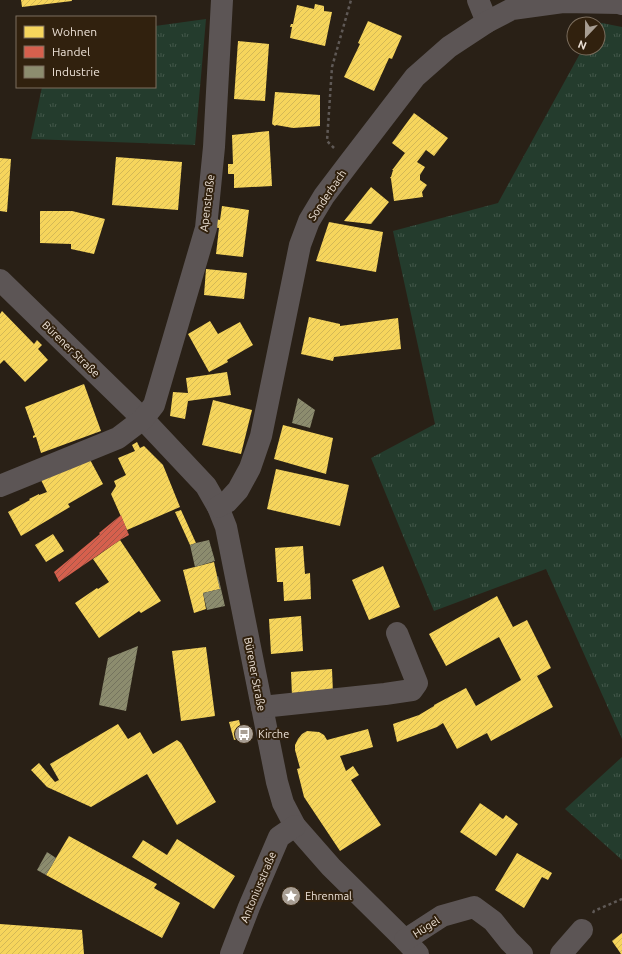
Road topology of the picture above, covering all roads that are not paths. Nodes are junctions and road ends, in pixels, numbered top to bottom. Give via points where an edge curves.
1 (222, 0) edge
2 (478, 0) edge
3 (511, 4) edge
4 (622, 4) edge
5 (487, 22) junction
6 (0, 280) edge
7 (142, 419) junction
8 (0, 486) edge
9 (218, 507) junction
10 (397, 633) dead end
11 (262, 707) junction
12 (294, 826) junction
13 (582, 930) road end
14 (412, 947) edge
15 (230, 954) edge
16 (522, 954) edge
17 (562, 954) edge

1 - 7 street, Apenstraße via 214,147 206,228 154,405
2 - 5 street
3 - 4 street, Sonderbach
3 - 5 street, Sonderbach
5 - 9 street, Sonderbach via 449,47 415,77 324,196 309,220 300,245 261,436 250,468 238,490 227,502
6 - 7 street, Bürener Straße
7 - 8 street via 118,438
7 - 9 street, Bürener Straße via 206,486
9 - 11 street, Bürener Straße via 226,527
10 - 11 street via 417,683 412,690
11 - 12 street, Bürener Straße via 277,782
12 - 14 street, Bürener Straße via 331,867
12 - 15 street, Antoniusstraße via 279,837
13 - 17 street
14 - 16 street, Hügel via 442,916 474,908 493,921

